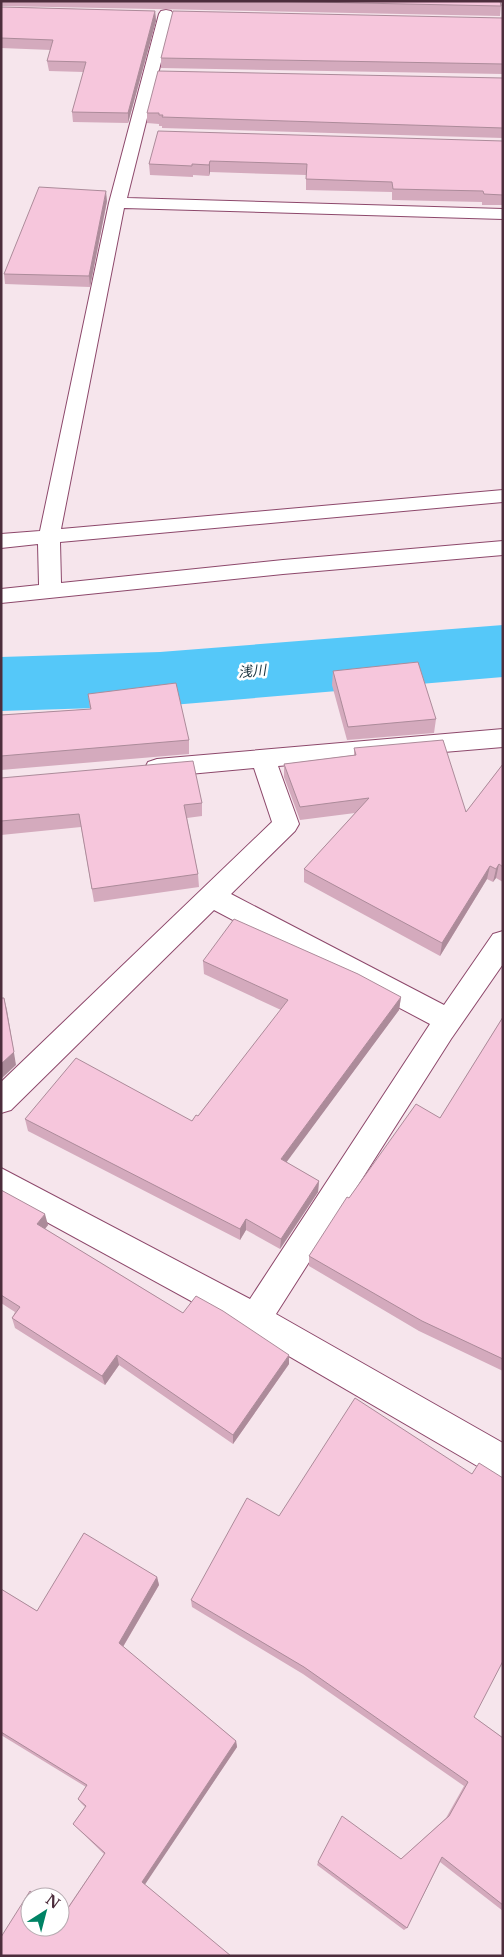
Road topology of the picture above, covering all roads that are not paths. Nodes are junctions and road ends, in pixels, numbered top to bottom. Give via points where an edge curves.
1 (147, 13) edge
2 (151, 74) junction
3 (170, 74) edge
4 (135, 134) junction
5 (155, 135) edge
6 (117, 203) junction
7 (503, 214) edge
8 (503, 496) edge
9 (49, 537) junction
10 (1, 540) edge
11 (503, 548) edge
12 (50, 591) junction
13 (1, 596) edge
14 (503, 738) edge
15 (263, 759) junction
16 (137, 770) edge
17 (211, 896) junction
18 (503, 942) edge
19 (448, 1020) junction
20 (1, 1101) edge
21 (1, 1181) edge
22 (255, 1319) junction
23 (503, 1462) edge

1 - 2 street via 171,14
2 - 3 street
2 - 4 street
4 - 5 street
4 - 6 street
6 - 7 street
6 - 9 street
8 - 9 street
9 - 10 street
9 - 12 street
11 - 12 street
12 - 13 street
14 - 15 street
15 - 16 street
15 - 17 street via 286,824
17 - 19 street
17 - 20 street
18 - 19 street
19 - 22 street
21 - 22 street
22 - 23 street

